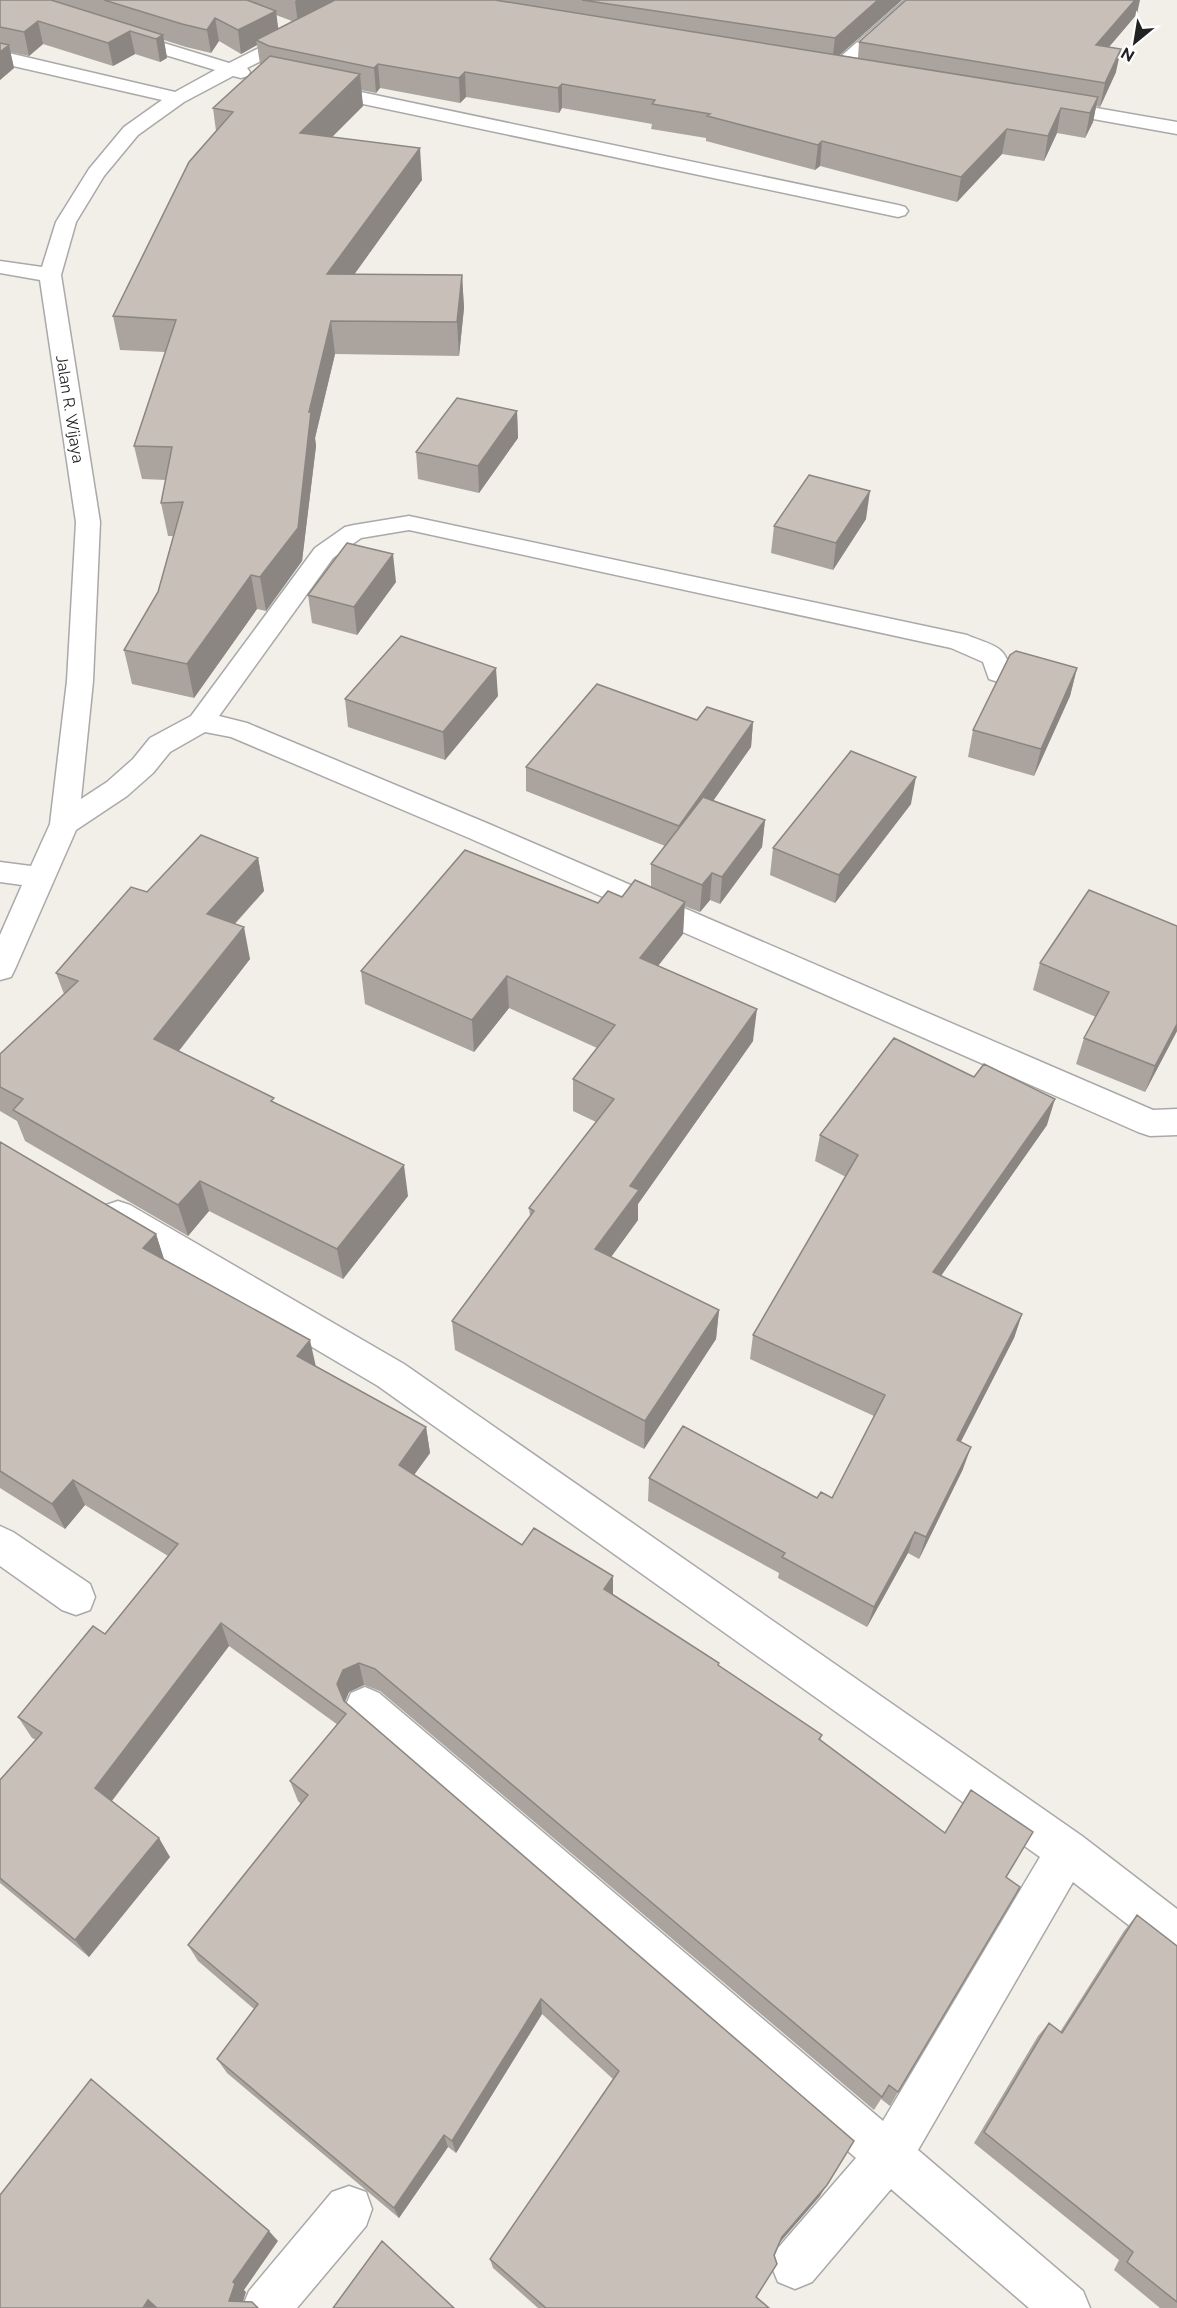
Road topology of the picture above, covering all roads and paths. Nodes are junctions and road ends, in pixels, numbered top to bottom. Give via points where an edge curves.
1 (369, 0) edge
2 (916, 0) edge
3 (107, 31) edge
4 (0, 57) edge
5 (814, 66) edge
6 (230, 70) junction
7 (837, 70) junction
8 (860, 74) edge
9 (265, 77) edge
10 (300, 85) edge
11 (177, 98) junction
12 (1036, 104) edge
13 (1177, 128) edge
14 (898, 211) dead end
15 (0, 267) edge
16 (50, 275) junction
17 (998, 673) edge
18 (201, 722) junction
19 (64, 824) junction
20 (0, 872) edge
21 (38, 878) junction
22 (0, 969) edge
23 (1177, 1122) edge
24 (91, 1199) edge
25 (0, 1544) edge
26 (76, 1597) dead end
27 (364, 1707) dead end
28 (1066, 1851) junction
29 (1177, 1936) edge
30 (888, 2157) junction
31 (349, 2210) dead end
32 (795, 2265) dead end
33 (1058, 2305) edge
34 (266, 2308) edge

1 - 6 street, Jalan R. Wijaya via 288,29
2 - 7 street
3 - 6 street
4 - 11 street
5 - 7 street
6 - 9 street
6 - 11 street, Jalan R. Wijaya
7 - 8 street
10 - 14 street
11 - 16 street, Jalan R. Wijaya via 131,131 96,173 66,222
12 - 13 street
15 - 16 street
16 - 19 street, Jalan R. Wijaya via 88,522 80,681
17 - 18 street via 995,657 958,640 409,523 354,532 324,553
18 - 19 street via 160,745 117,789
18 - 23 street via 237,729 391,794 1150,1123
19 - 21 street, Jalan R. Wijaya
20 - 21 street
21 - 22 street, Jalan R. Wijaya
24 - 28 street via 391,1375
25 - 26 street
27 - 30 street
28 - 29 street
28 - 30 street
30 - 32 street
30 - 33 street
31 - 34 street

